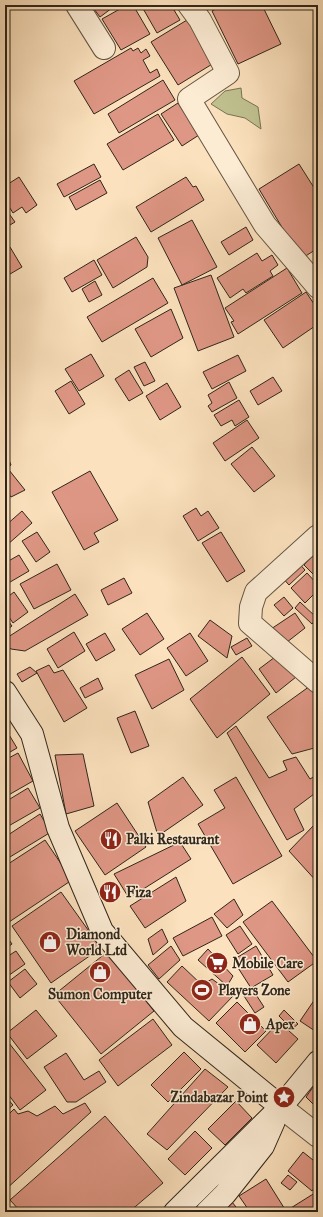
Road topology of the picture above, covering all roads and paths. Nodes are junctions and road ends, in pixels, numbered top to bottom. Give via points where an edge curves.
1 (77, 5) edge
2 (189, 5) edge
3 (104, 48) dead end
4 (318, 287) edge
5 (318, 536) edge
6 (318, 682) edge
7 (5, 692) edge
8 (318, 1062) edge
9 (281, 1107) junction
10 (318, 1136) edge
11 (175, 1212) edge
12 (207, 1212) edge

1 - 3 main road
2 - 4 main road via 200,20 228,73 189,99 266,225
5 - 6 main road via 256,592 251,607 250,623
7 - 9 main road via 32,734 58,828 102,931 183,1027
8 - 9 main road
9 - 10 main road
9 - 11 main road
9 - 12 main road via 263,1146 225,1194

